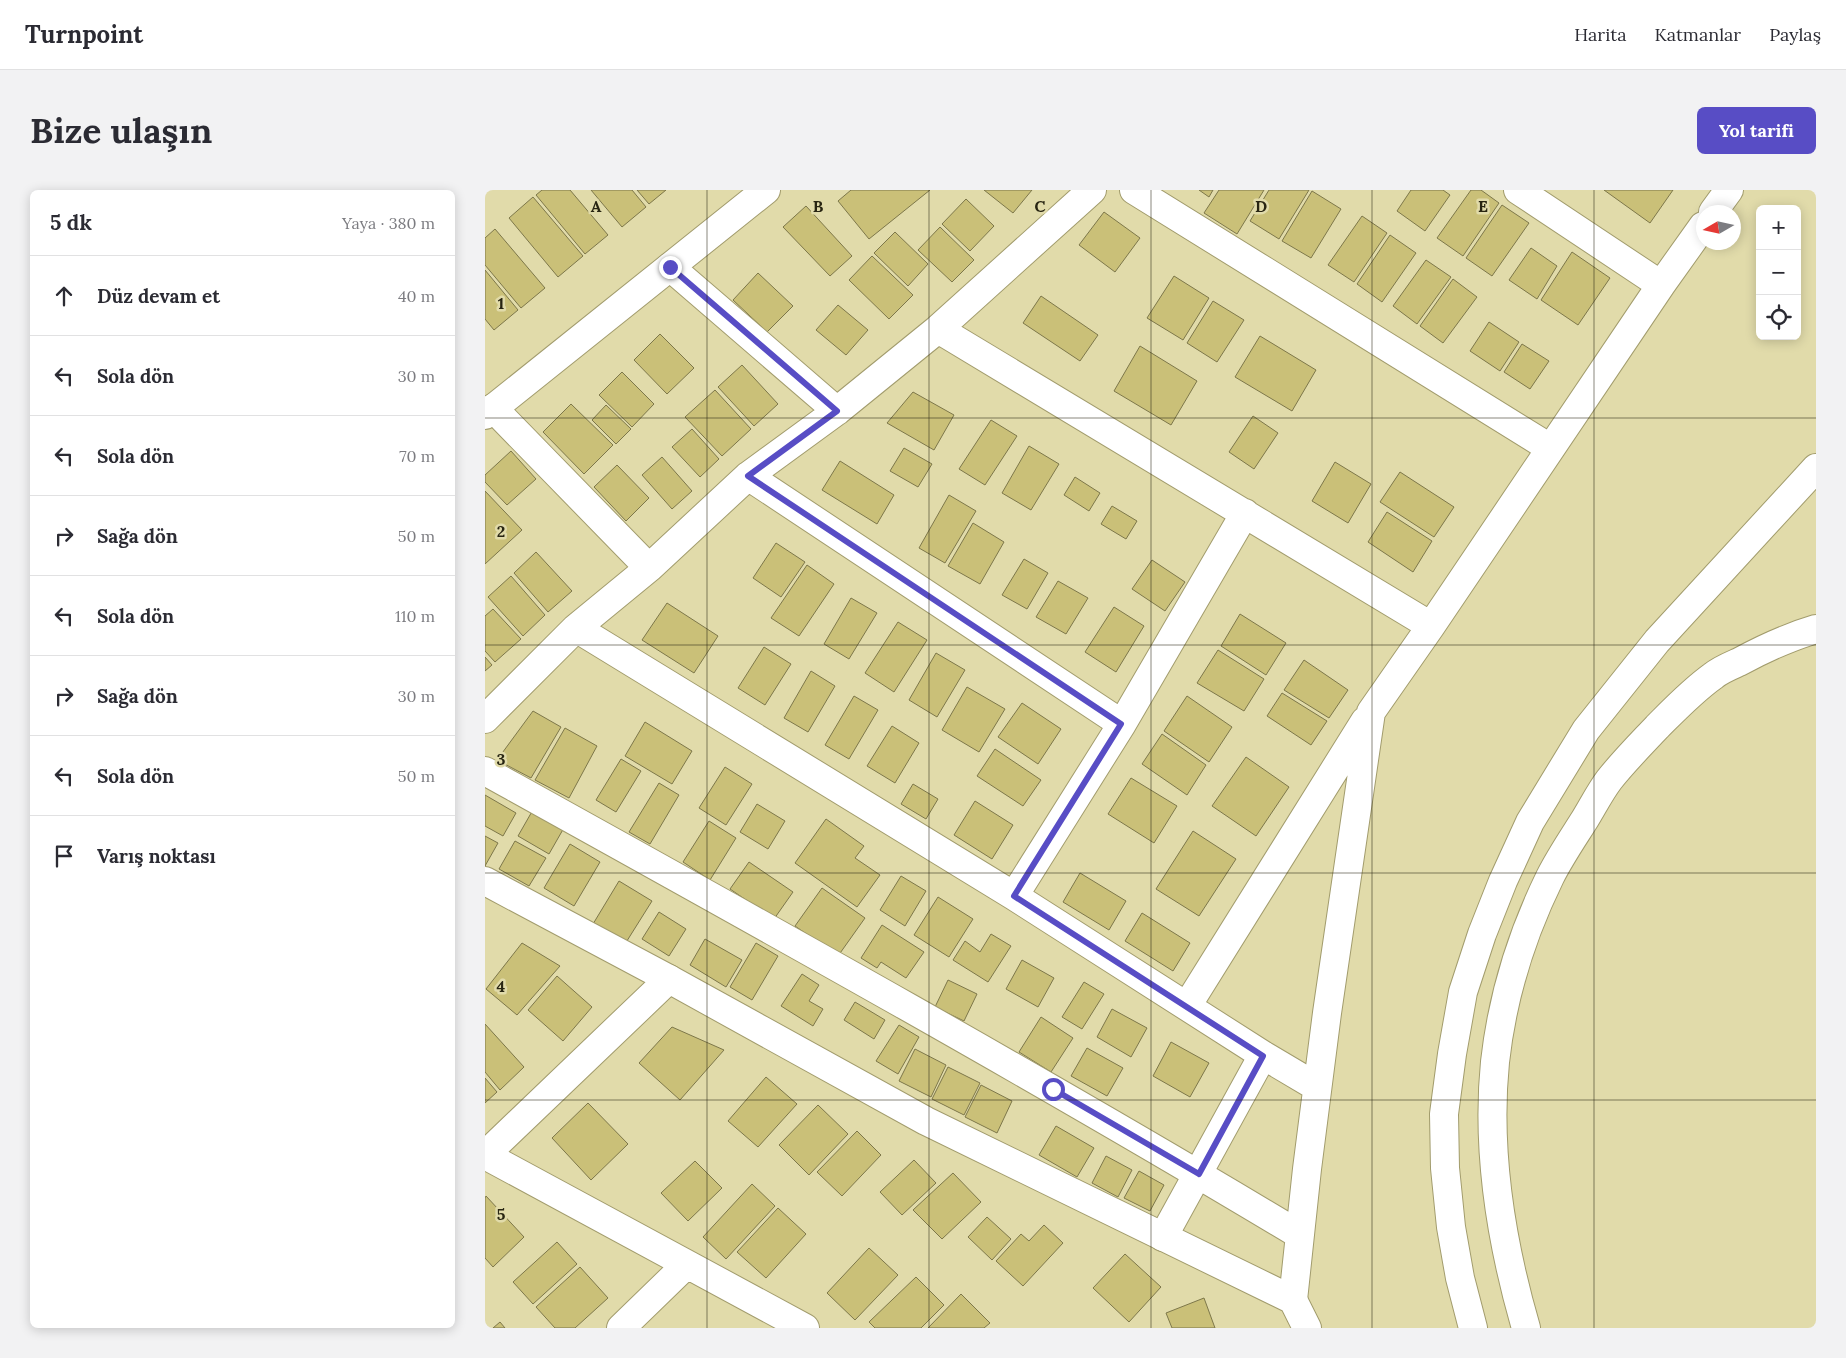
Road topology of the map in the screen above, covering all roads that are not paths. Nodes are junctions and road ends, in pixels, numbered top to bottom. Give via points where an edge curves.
1 (766, 190) edge
2 (1092, 190) edge
3 (1134, 190) edge
4 (1518, 190) edge
5 (1729, 190) edge
6 (1718, 205) edge
7 (1696, 236) edge
8 (670, 267) junction
9 (1661, 285) junction
10 (938, 329) junction
11 (489, 411) edge
12 (837, 411) junction
13 (1550, 448) junction
14 (1816, 468) edge
15 (748, 476) junction
16 (1245, 513) junction
17 (649, 568) junction
18 (1431, 626) junction
19 (576, 628) junction
20 (1816, 629) edge
21 (1371, 712) junction
22 (485, 719) edge
23 (1121, 724) junction
24 (485, 771) edge
25 (485, 881) edge
26 (1014, 896) junction
27 (669, 979) junction
28 (1187, 1006) junction
29 (1263, 1056) junction
30 (1317, 1087) junction
31 (485, 1155) edge
32 (1199, 1174) junction
33 (1300, 1235) junction
34 (1163, 1237) junction
35 (686, 1265) junction
36 (1293, 1300) junction
37 (621, 1328) edge
38 (805, 1328) edge
39 (1307, 1328) edge
40 (1473, 1328) edge
41 (1526, 1328) edge

1 - 8 main road
2 - 10 main road
3 - 13 main road
4 - 9 main road
5 - 6 main road
7 - 9 main road
8 - 11 main road
8 - 12 main road
9 - 13 main road
10 - 12 main road
10 - 16 main road
11 - 17 main road
12 - 15 main road
13 - 18 main road
14 - 40 main road via 1657,641 1586,730 1530,822 1499,890 1463,992 1445,1114 1445,1168 1451,1228
15 - 17 main road
15 - 23 main road
16 - 18 main road
16 - 23 main road
17 - 19 main road
18 - 21 main road
19 - 22 main road
19 - 26 main road
20 - 41 main road via 1763,648 1714,674 1683,700 1609,781 1550,877 1512,978 1495,1062 1493,1106 1497,1202 1506,1253
21 - 28 main road
21 - 30 main road
23 - 26 main road
24 - 32 main road
25 - 27 main road
26 - 28 main road
27 - 31 main road
27 - 34 main road via 927,1121
28 - 29 main road
29 - 30 main road
29 - 32 main road
30 - 33 main road
31 - 35 main road
32 - 33 main road
32 - 34 main road
33 - 36 main road
34 - 36 main road
35 - 37 main road
35 - 38 main road
36 - 39 main road

